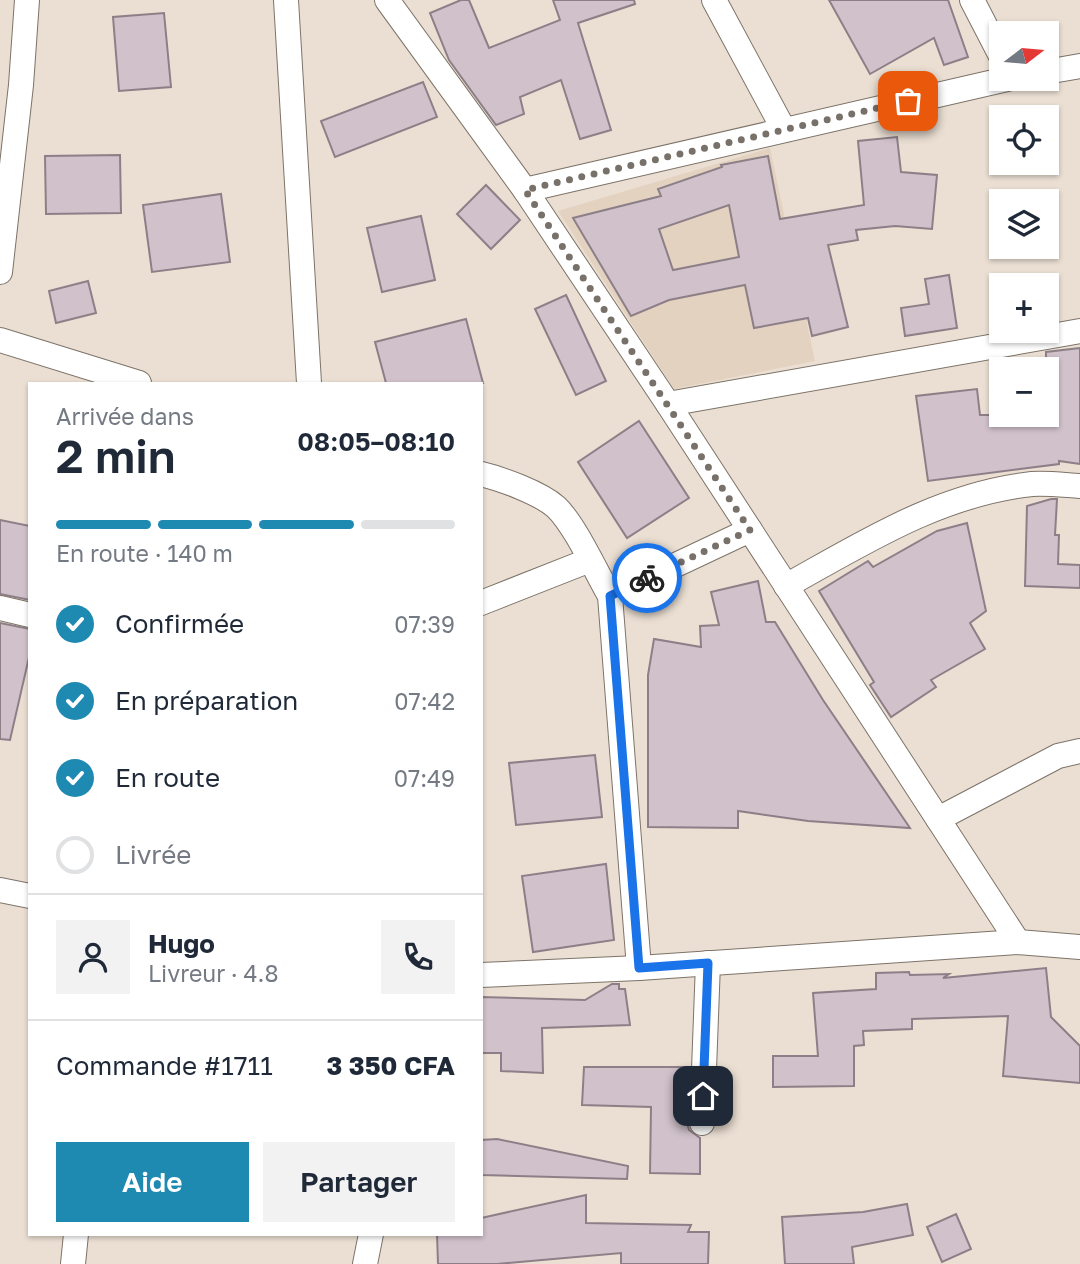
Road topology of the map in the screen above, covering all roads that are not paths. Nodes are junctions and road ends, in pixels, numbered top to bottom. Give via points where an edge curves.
1 (27, 0) edge
2 (286, 0) edge
3 (387, 0) edge
4 (714, 0) edge
5 (972, 0) edge
6 (989, 33) edge
7 (1080, 66) edge
8 (1059, 70) edge
9 (10, 80) edge
10 (989, 83) edge
11 (784, 130) junction
12 (525, 190) junction
13 (0, 272) edge
14 (1080, 331) edge
15 (0, 340) edge
16 (136, 382) edge
17 (309, 382) edge
18 (668, 404) junction
19 (483, 474) edge
20 (1080, 486) edge
21 (750, 530) junction
22 (590, 560) junction
23 (786, 586) junction
24 (610, 596) junction
25 (483, 602) edge
26 (0, 608) edge
27 (28, 615) edge
28 (1080, 751) edge
29 (938, 819) junction
30 (0, 890) edge
31 (28, 895) edge
32 (1018, 942) junction
33 (1080, 947) edge
34 (708, 963) junction
35 (639, 968) junction
36 (483, 975) edge
37 (702, 1123) dead end
38 (76, 1236) edge
39 (371, 1236) edge
40 (74, 1264) edge
41 (365, 1264) edge

1 - 9 street
2 - 17 street
3 - 12 street
4 - 11 street
5 - 6 street
7 - 8 street
9 - 13 street
10 - 11 street
11 - 12 street
12 - 18 street
14 - 18 street
15 - 16 street
18 - 21 street
19 - 22 street via 509,481 555,507
20 - 23 street via 1033,484 961,498 888,529
21 - 23 street
21 - 24 street
22 - 24 street
22 - 25 street
23 - 29 street
24 - 35 street
26 - 27 street
28 - 29 street via 1058,756
29 - 32 street
30 - 31 street
32 - 33 street
32 - 34 street
34 - 35 street
34 - 37 street
35 - 36 street
38 - 40 street
39 - 41 street

